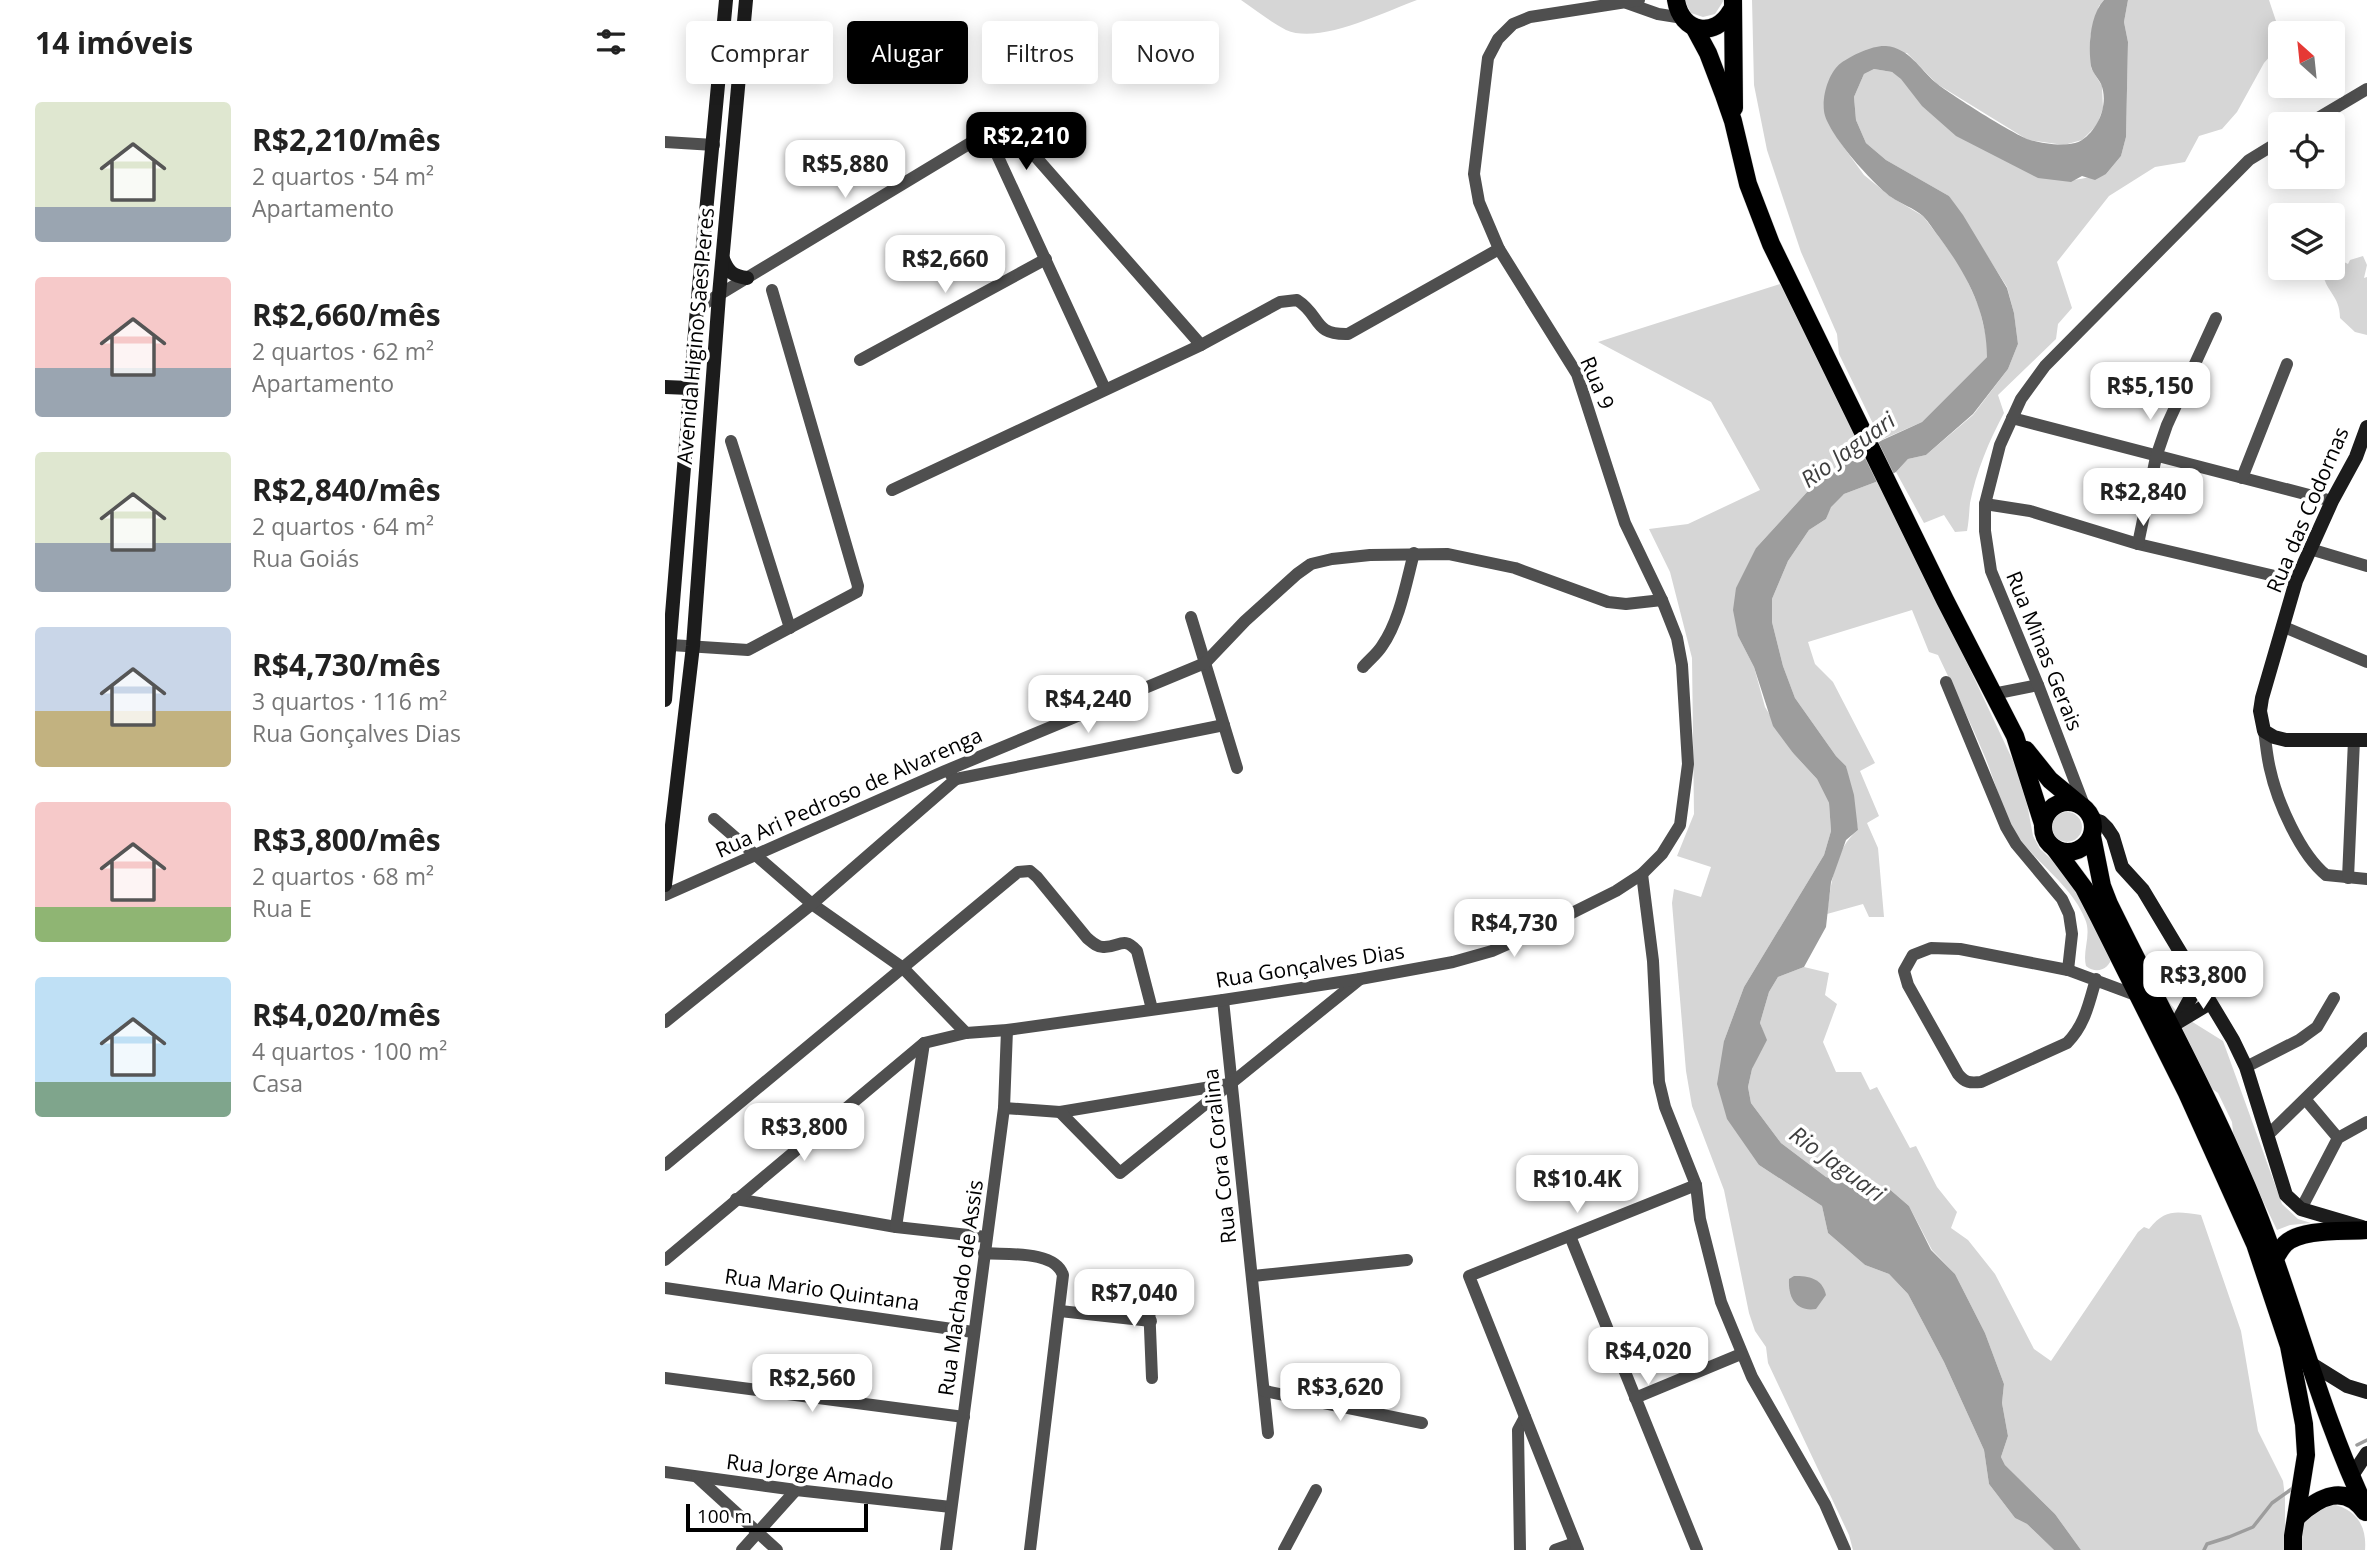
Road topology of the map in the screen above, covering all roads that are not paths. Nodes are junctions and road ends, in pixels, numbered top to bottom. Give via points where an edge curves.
1 (726, 0) edge
2 (746, 0) edge
3 (1677, 0) edge
4 (1633, 2) edge
5 (1733, 3) edge
6 (724, 21) edge
7 (744, 21) edge
8 (1688, 23) junction
9 (719, 84) edge
10 (739, 84) edge
11 (2367, 89) edge
12 (2328, 112) edge
13 (1733, 121) junction
14 (988, 134) junction
15 (665, 142) edge
16 (714, 145) junction
17 (2268, 148) edge
18 (1499, 249) junction
19 (723, 257) junction
20 (1046, 260) junction
21 (747, 278) junction
22 (772, 290) dead end
23 (719, 295) junction
24 (697, 308) junction
25 (2216, 318) dead end
26 (1201, 345) junction
27 (860, 360) dead end
28 (2287, 364) dead end
29 (665, 387) edge
30 (690, 388) junction
31 (1105, 389) junction
32 (2012, 418) junction
33 (2367, 426) edge
34 (731, 441) dead end
35 (2155, 457) junction
36 (2242, 478) junction
37 (892, 490) dead end
38 (2332, 501) junction
39 (1985, 504) junction
40 (2139, 544) junction
41 (2310, 549) junction
42 (1414, 553) junction
43 (2367, 566) edge
44 (2296, 580) junction
45 (1662, 600) junction
46 (1191, 617) dead end
47 (2284, 627) junction
48 (790, 628) junction
49 (671, 645) junction
50 (692, 646) junction
51 (2367, 662) edge
52 (1205, 663) junction
53 (1363, 667) dead end
54 (1947, 682) dead end
55 (2038, 685) junction
56 (1993, 694) junction
57 (665, 700) edge
58 (1224, 725) junction
59 (2264, 731) junction
60 (2015, 736) junction
61 (2360, 740) edge
62 (1237, 768) dead end
63 (951, 775) junction
64 (2087, 817) junction
65 (714, 819) dead end
66 (2043, 824) junction
67 (2055, 849) junction
68 (756, 853) junction
69 (1642, 874) junction
70 (2348, 878) junction
71 (2367, 879) edge
72 (665, 885) edge
73 (665, 895) edge
74 (812, 904) junction
75 (903, 968) junction
76 (2068, 970) junction
77 (1360, 979) junction
78 (2096, 979) junction
79 (2197, 983) junction
80 (2138, 996) junction
81 (2334, 998) dead end
82 (1223, 1000) junction
83 (2210, 1003) junction
84 (1152, 1009) junction
85 (665, 1021) edge
86 (2173, 1024) junction
87 (1007, 1030) junction
88 (966, 1033) junction
89 (2367, 1040) edge
90 (923, 1043) junction
91 (2246, 1067) junction
92 (1231, 1084) junction
93 (2306, 1100) junction
94 (1004, 1108) junction
95 (1060, 1112) junction
96 (2367, 1122) edge
97 (2267, 1136) junction
98 (2338, 1138) junction
99 (665, 1165) edge
100 (1696, 1185) junction
101 (736, 1199) junction
102 (2301, 1209) junction
103 (896, 1227) junction
104 (2367, 1229) edge
105 (1570, 1236) junction
106 (986, 1237) junction
107 (984, 1254) junction
108 (2275, 1258) junction
109 (665, 1260) edge
110 (1407, 1260) dead end
111 (1253, 1276) junction
112 (1147, 1279) dead end
113 (665, 1288) edge
114 (1060, 1311) junction
115 (1151, 1321) junction
116 (973, 1332) junction
117 (1741, 1354) junction
118 (2310, 1363) junction
119 (665, 1378) edge
120 (1152, 1378) dead end
121 (1265, 1391) junction
122 (2367, 1392) edge
123 (1635, 1398) junction
124 (964, 1417) junction
125 (1525, 1417) junction
126 (1422, 1423) dead end
127 (1268, 1433) dead end
128 (2367, 1453) edge
129 (665, 1472) edge
130 (697, 1477) junction
131 (2351, 1477) junction
132 (796, 1490) junction
133 (1316, 1490) dead end
134 (951, 1507) junction
135 (2367, 1513) edge
136 (2298, 1516) junction
137 (757, 1533) junction
138 (1576, 1546) edge
139 (742, 1550) edge
140 (776, 1550) edge
141 (946, 1550) edge
142 (1030, 1550) edge
143 (1284, 1550) edge
144 (1520, 1550) edge
145 (1555, 1550) edge
146 (1697, 1550) edge
147 (1845, 1550) edge
148 (2293, 1550) edge

1 - 6 street, Avenida Higino Saes Peres
2 - 7 street, Avenida Higino Saes Peres
3 - 8 main road
4 - 8 street, Rua 9
4 - 18 street, Rua 9 via 1530,17 1513,24 1498,39 1488,58 1474,174 1479,202
5 - 8 main road via 1720,25
5 - 13 main road
8 - 13 main road via 1708,53
9 - 16 street, Avenida Higino Saes Peres
10 - 19 street, Avenida Higino Saes Peres
11 - 12 street
13 - 56 main road via 1748,184 1771,244
14 - 20 street
14 - 21 street
14 - 26 street via 1009,131 1020,139
15 - 16 street
16 - 24 street, Avenida Higino Saes Peres
17 - 32 street, Rua Minas Gerais via 2249,160 2045,366
18 - 26 street via 1349,334 1332,335 1321,329 1307,306 1297,300 1280,302
18 - 45 street, Rua 9 via 1577,374 1626,523
19 - 21 street via 734,276
19 - 23 street, Avenida Higino Saes Peres
20 - 27 street
20 - 31 street
21 - 23 street
22 - 48 street via 858,586 857,592
23 - 24 street
23 - 50 street, Avenida Higino Saes Peres
24 - 30 street, Avenida Higino Saes Peres
25 - 35 street
26 - 31 street
28 - 36 street
29 - 30 street
30 - 49 street, Avenida Higino Saes Peres
31 - 37 street
32 - 35 street
32 - 39 street, Rua Minas Gerais via 1994,461
33 - 38 street, Rua das Codornas
34 - 48 street
35 - 36 street
35 - 40 street
36 - 38 street
38 - 41 street, Rua das Codornas
39 - 40 street via 2030,511
39 - 55 street, Rua Minas Gerais via 1991,571
40 - 44 street
41 - 43 street
41 - 44 street, Rua das Codornas
42 - 45 street via 1448,554 1515,568 1608,602
42 - 52 street via 1311,564
42 - 53 street via 1383,646
44 - 47 street, Rua das Codornas
45 - 69 street, Rua 9 via 1678,638 1688,764 1680,825 1662,854
46 - 52 street
47 - 51 street
47 - 59 street, Rua das Codornas via 2262,698
48 - 50 street via 748,650
49 - 50 street
49 - 57 street, Avenida Higino Saes Peres
50 - 72 street, Avenida Higino Saes Peres
52 - 58 street
52 - 63 street, Rua Ari Pedroso de Alvarenga
54 - 76 street via 2006,827 2069,914
55 - 56 street
55 - 64 street, Rua Minas Gerais
56 - 60 main road
58 - 62 street
58 - 63 street
59 - 61 street via 2286,740
59 - 70 street via 2281,803 2307,855 2326,875
60 - 64 main road
60 - 66 main road
61 - 70 street
63 - 68 street, Rua Ari Pedroso de Alvarenga
63 - 74 street
64 - 66 main road via 2064,802 2056,805
64 - 67 main road via 2080,849
64 - 79 street via 2101,822 2113,836 2122,867 2143,890
64 - 86 main road via 2109,904
65 - 68 street
66 - 67 main road
67 - 80 main road via 2084,888
68 - 73 street, Rua Ari Pedroso de Alvarenga
68 - 74 street
69 - 77 street, Rua Gonçalves Dias via 1492,951
69 - 100 street via 1653,961 1659,1082
70 - 71 street
74 - 75 street
74 - 85 street
75 - 84 street via 1011,875 1025,870 1037,877 1096,945 1124,942 1137,951
75 - 88 street
75 - 99 street
76 - 78 street
76 - 78 street via 1960,949 1930,948 1913,956 1904,971 1907,985 1958,1074 1971,1083 2067,1043 2084,1020
77 - 82 street, Rua Gonçalves Dias
77 - 92 street
78 - 80 street
79 - 83 street
79 - 86 street
80 - 136 main road via 2238,1204 2289,1346 2306,1455
81 - 91 street via 2317,1027
82 - 84 street, Rua Gonçalves Dias
82 - 92 street, Rua Cora Coralina
83 - 86 street
83 - 91 street
84 - 87 street, Rua Gonçalves Dias
86 - 108 main road via 2248,1187
87 - 88 street, Rua Gonçalves Dias
87 - 94 street, Rua Machado de Assis
88 - 90 street, Rua Gonçalves Dias
89 - 93 street
90 - 101 street
90 - 103 street
91 - 97 street
92 - 95 street
92 - 95 street via 1119,1173
92 - 111 street, Rua Cora Coralina
93 - 97 street
93 - 98 street
94 - 95 street
94 - 106 street, Rua Machado de Assis
96 - 98 street
97 - 102 street via 2286,1195
98 - 102 street
100 - 105 street
100 - 117 street via 1709,1259
101 - 103 street
101 - 109 street
102 - 104 street
103 - 106 street
104 - 108 main road via 2293,1238
105 - 123 street
105 - 125 street via 1469,1276
106 - 107 street, Rua Machado de Assis
107 - 114 street via 1047,1259 1059,1266 1063,1275
107 - 116 street, Rua Machado de Assis
108 - 118 main road
110 - 111 street
111 - 121 street, Rua Cora Coralina
112 - 115 street
113 - 116 street, Rua Mario Quintana
114 - 115 street
114 - 142 street
115 - 120 street
116 - 124 street, Rua Machado de Assis
117 - 123 street
117 - 147 street via 1825,1504
118 - 122 street via 2347,1386
118 - 131 main road
119 - 124 street
121 - 126 street
121 - 127 street, Rua Cora Coralina
123 - 146 street
124 - 134 street, Rua Machado de Assis
125 - 138 street
125 - 144 street via 1518,1430
128 - 131 street
129 - 130 street, Rua Jorge Amado
130 - 132 street, Rua Jorge Amado
130 - 137 street
131 - 135 main road
132 - 134 street, Rua Jorge Amado
132 - 137 street
133 - 143 street
134 - 141 street, Rua Machado de Assis
135 - 136 main road via 2353,1499 2337,1495 2310,1504
136 - 148 main road
137 - 139 street
137 - 140 street
138 - 145 street

